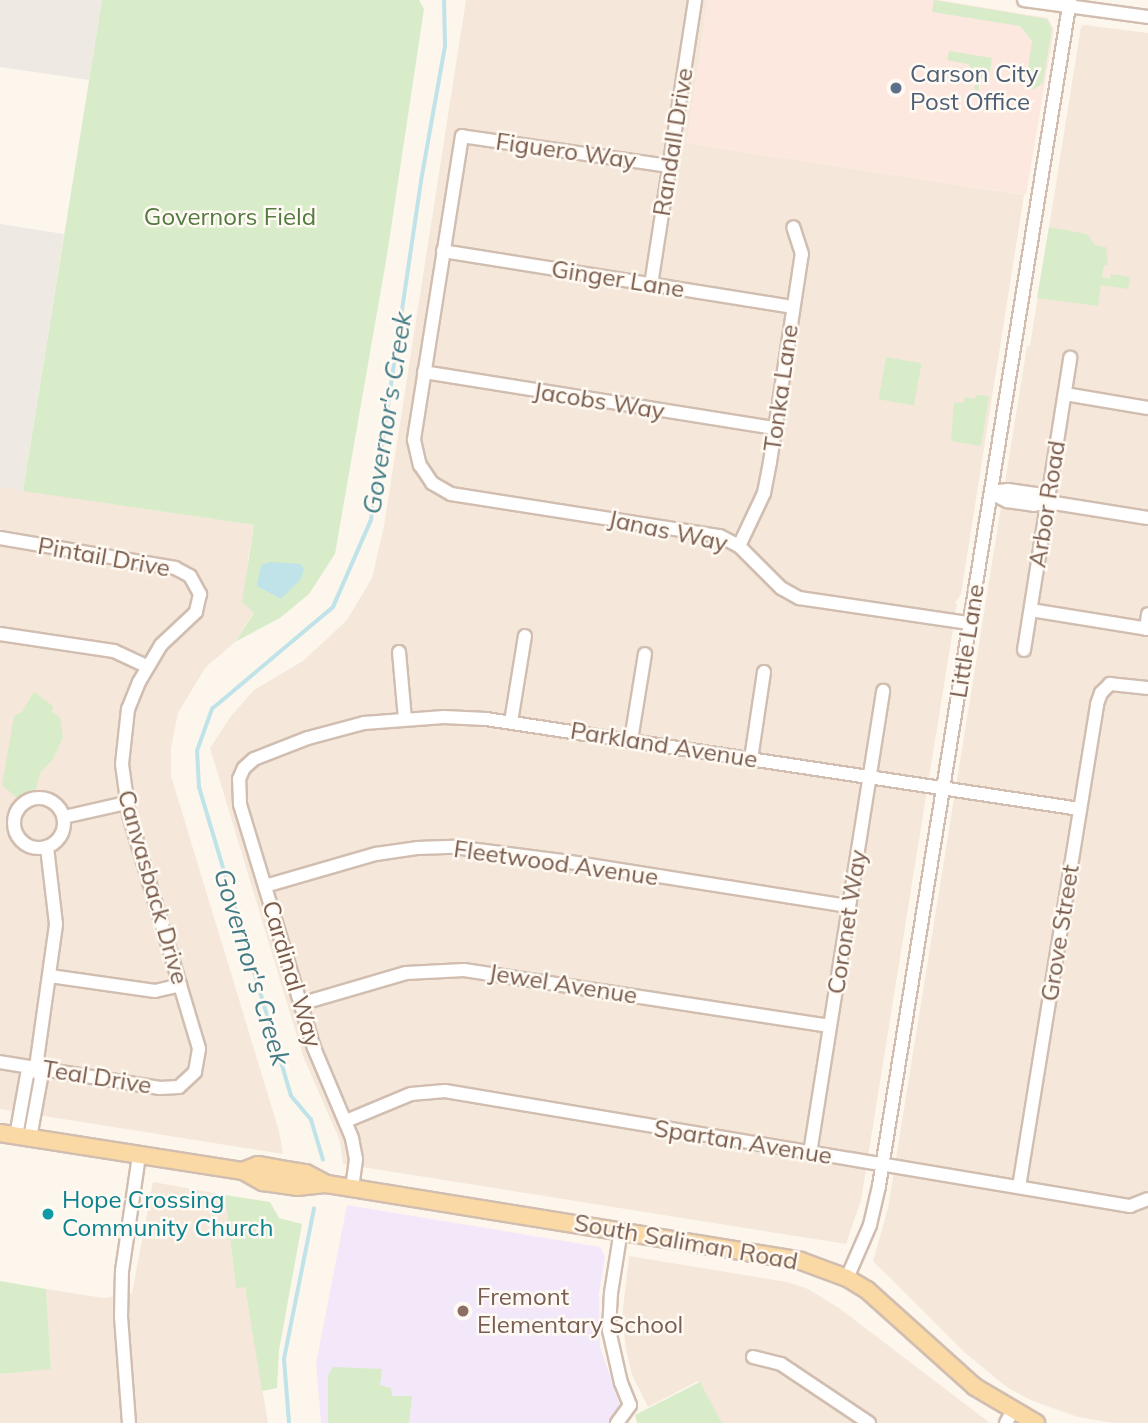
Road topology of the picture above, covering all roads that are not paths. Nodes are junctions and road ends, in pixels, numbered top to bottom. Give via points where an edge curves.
1 (695, 0) edge
2 (1024, 0) edge
3 (1070, 4) edge
4 (1148, 17) edge
5 (669, 166) junction
6 (793, 227) dead end
7 (443, 251) junction
8 (651, 285) junction
9 (793, 307) junction
10 (1070, 358) dead end
11 (424, 373) junction
12 (1065, 394) junction
13 (1148, 408) edge
14 (774, 428) junction
15 (990, 493) junction
16 (1048, 502) junction
17 (1148, 518) edge
18 (0, 538) edge
19 (739, 546) junction
20 (198, 589) joint
21 (1031, 610) junction
22 (1148, 614) edge
23 (970, 623) junction
24 (1147, 629) edge
25 (0, 634) edge
26 (525, 636) dead end
27 (1024, 650) dead end
28 (399, 652) dead end
29 (645, 654) dead end
30 (146, 666) junction
31 (764, 672) dead end
32 (1148, 688) edge
33 (883, 691) dead end
34 (405, 719) junction
35 (511, 722) junction
36 (631, 740) junction
37 (751, 759) junction
38 (251, 761) joint
39 (870, 778) junction
40 (943, 788) junction
41 (126, 803) junction
42 (1080, 809) junction
43 (0, 817) edge
44 (64, 817) junction
45 (15, 819) junction
46 (47, 848) junction
47 (265, 886) junction
48 (849, 906) junction
49 (50, 976) junction
50 (180, 985) junction
51 (300, 1003) junction
52 (830, 1026) junction
53 (0, 1062) edge
54 (36, 1067) junction
55 (190, 1079) joint
56 (23, 1097) junction
57 (37, 1099) junction
58 (346, 1121) junction
59 (15, 1136) edge
60 (810, 1153) junction
61 (139, 1156) junction
62 (882, 1165) junction
63 (1019, 1187) junction
64 (352, 1188) junction
65 (1146, 1200) edge
66 (621, 1230) junction
67 (847, 1278) junction
68 (753, 1357) dead end
69 (1009, 1417) edge
70 (130, 1423) edge
71 (617, 1423) edge
72 (869, 1423) edge
73 (1036, 1423) edge

1 - 5 street, Randall Drive
2 - 3 street
3 - 4 street
3 - 15 street, Little Lane
5 - 7 street, Figuero Way via 462,136
5 - 8 street, Randall Drive
6 - 9 street, Tonka Lane via 802,254
7 - 8 street, Ginger Lane
7 - 11 street
8 - 9 street, Ginger Lane
9 - 14 street, Tonka Lane
10 - 12 street, Arbor Road
11 - 14 street, Jacobs Way
11 - 19 street, Janas Way via 414,440 420,465 432,483 451,494 720,536
12 - 13 street
12 - 16 street, Arbor Road
14 - 19 street, Tonka Lane via 764,493
15 - 16 street via 1034,505
15 - 23 street, Little Lane
16 - 17 street
16 - 21 street, Arbor Road
18 - 20 street, Pintail Drive via 175,568 190,576
19 - 23 street, Janas Way via 781,589 799,598
20 - 30 street, Canvasback Drive via 196,612
21 - 24 street
21 - 27 street, Arbor Road
22 - 24 street
23 - 40 street, Little Lane
25 - 30 street via 114,651
26 - 35 street
28 - 34 street
29 - 36 street
30 - 41 street, Canvasback Drive via 125,725
31 - 37 street
32 - 42 street, Grove Street via 1110,684 1101,693
33 - 39 street, Coronet Way
34 - 35 street, Parkland Avenue
34 - 38 street, Parkland Avenue via 334,730
35 - 36 street, Parkland Avenue
36 - 37 street, Parkland Avenue
37 - 39 street, Parkland Avenue
38 - 47 street, Cardinal Way via 238,787
39 - 40 street, Parkland Avenue
39 - 48 street, Coronet Way
40 - 42 street, Parkland Avenue
40 - 62 street, Little Lane
41 - 44 street
41 - 50 street, Canvasback Drive
42 - 63 street, Grove Street
43 - 45 street
44 - 45 street via 54,803 38,798 23,805
44 - 46 street via 59,839
45 - 46 street via 23,842
46 - 49 street via 56,924
47 - 48 street, Fleetwood Avenue via 376,855 454,847
47 - 51 street, Cardinal Way
48 - 52 street, Coronet Way
49 - 50 street via 155,991
49 - 54 street
50 - 55 street, Canvasback Drive via 199,1049 198,1065
51 - 52 street, Jewel Avenue via 406,973 464,970
51 - 58 street, Cardinal Way via 320,1064
52 - 60 street, Coronet Way
53 - 54 street, Teal Drive
54 - 55 street, Teal Drive via 160,1088 179,1087
54 - 56 street via 27,1075
54 - 57 street via 41,1078
56 - 57 street
56 - 59 street
57 - 59 street
58 - 60 street, Spartan Avenue via 411,1094 445,1091
58 - 64 street, Cardinal Way via 356,1155
59 - 61 main road, South Saliman Road
60 - 62 street, Spartan Avenue
61 - 64 main road, South Saliman Road via 243,1171 263,1182
61 - 70 street via 122,1271
62 - 63 street, Spartan Avenue
62 - 67 street, Little Lane via 870,1225
63 - 65 street, Spartan Avenue via 1130,1206
64 - 66 main road, South Saliman Road
66 - 67 main road, South Saliman Road via 782,1256
66 - 71 street via 609,1330 630,1405
67 - 69 main road, South Saliman Road via 887,1305
68 - 72 street via 781,1364
69 - 73 main road, South Saliman Road

